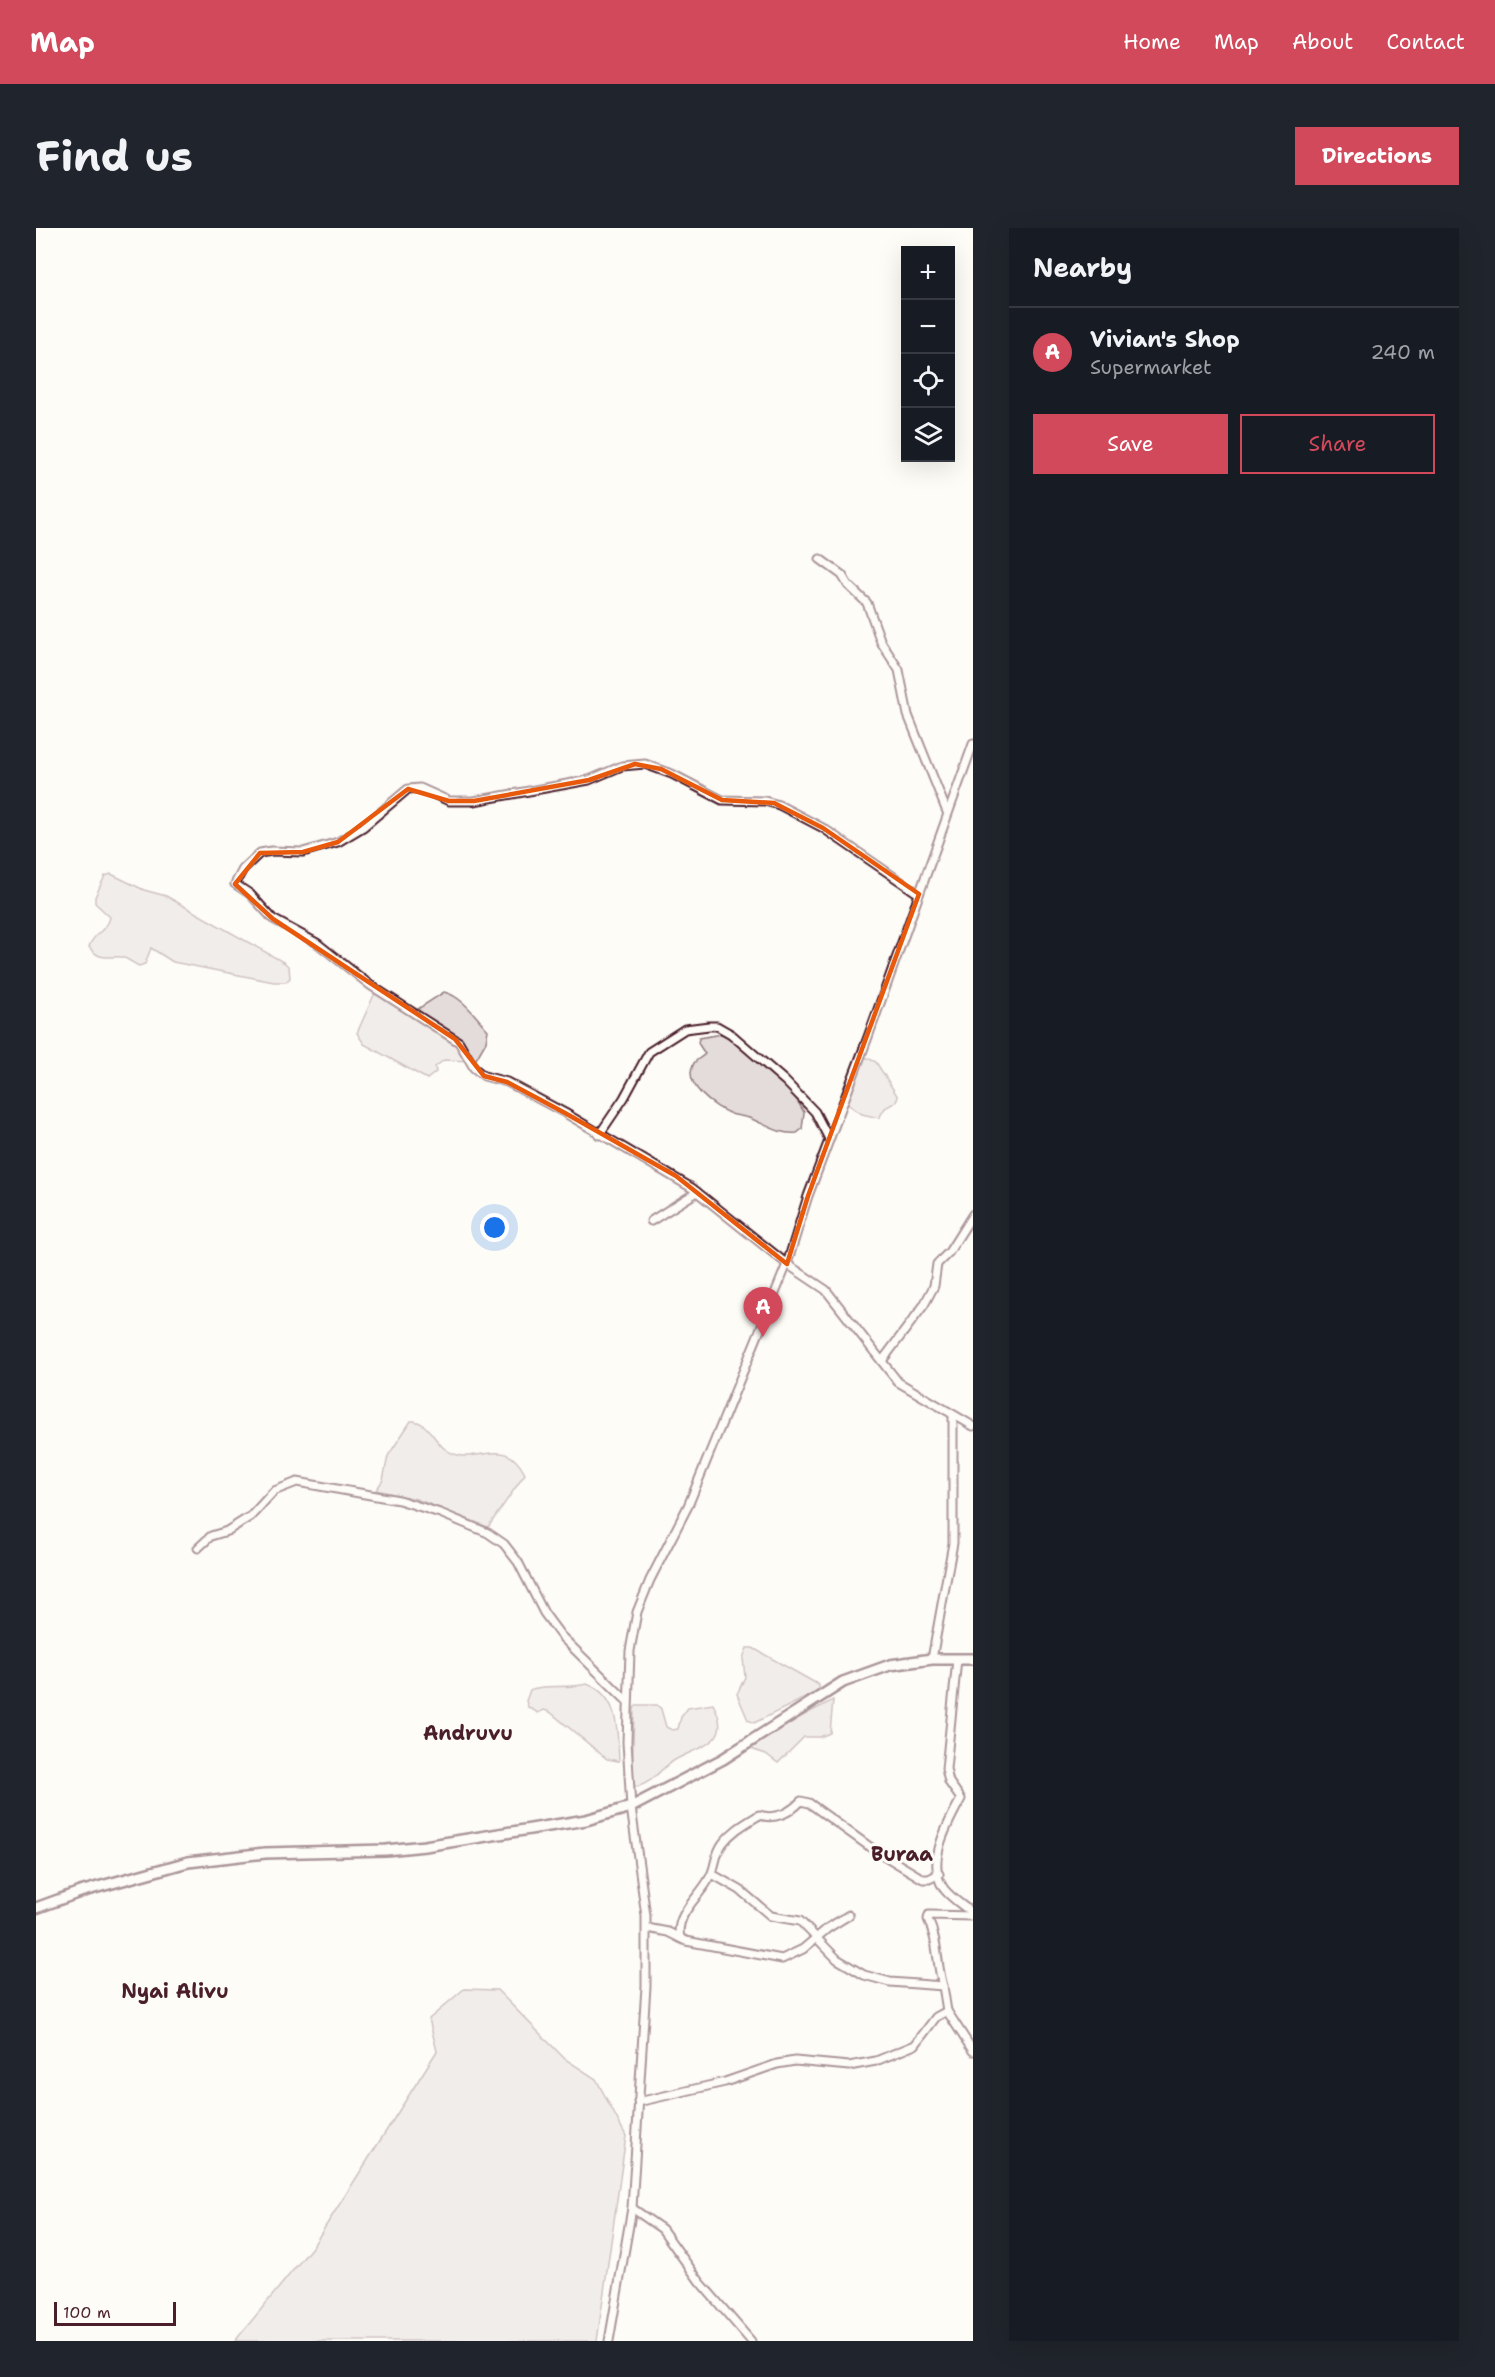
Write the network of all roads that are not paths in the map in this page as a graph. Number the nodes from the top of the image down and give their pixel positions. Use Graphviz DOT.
graph roads {
  1 [pos="820,559"];
  2 [pos="973,744"];
  3 [pos="947,812"];
  4 [pos="919,894"];
  5 [pos="599,1135"];
  6 [pos="829,1139"];
  7 [pos="697,1192"];
  8 [pos="973,1214"];
  9 [pos="651,1221"];
  10 [pos="787,1264"];
  11 [pos="882,1361"];
  12 [pos="953,1415"];
  13 [pos="973,1426"];
  14 [pos="198,1548"];
  15 [pos="932,1659"];
  16 [pos="957,1659"];
  17 [pos="973,1659"];
  18 [pos="627,1701"];
  19 [pos="631,1807"];
  20 [pos="712,1874"];
  21 [pos="939,1874"];
  22 [pos="36,1908"];
  23 [pos="849,1915"];
  24 [pos="973,1915"];
  25 [pos="647,1928"];
  26 [pos="680,1938"];
  27 [pos="815,1939"];
  28 [pos="943,1986"];
  29 [pos="947,2011"];
  30 [pos="973,2051"];
  31 [pos="638,2102"];
  32 [pos="632,2208"];
  33 [pos="609,2341"];
  34 [pos="751,2341"];
  1 -- 3 [label="street"];
  2 -- 3 [label="street"];
  3 -- 4 [label="street"];
  4 -- 5 [label="street"];
  4 -- 6 [label="street"];
  5 -- 6 [label="street"];
  5 -- 7 [label="street"];
  6 -- 10 [label="street"];
  7 -- 9 [label="street"];
  7 -- 10 [label="street"];
  8 -- 11 [label="street"];
  10 -- 11 [label="street"];
  10 -- 18 [label="street"];
  11 -- 12 [label="street"];
  12 -- 13 [label="street"];
  12 -- 15 [label="street"];
  14 -- 18 [label="street"];
  15 -- 16 [label="street"];
  15 -- 19 [label="street"];
  16 -- 17 [label="street"];
  16 -- 21 [label="street"];
  18 -- 19 [label="street"];
  19 -- 22 [label="street"];
  19 -- 25 [label="street"];
  20 -- 21 [label="street"];
  20 -- 26 [label="street"];
  20 -- 27 [label="street"];
  21 -- 24 [label="street"];
  23 -- 27 [label="street"];
  24 -- 28 [label="street"];
  25 -- 26 [label="street"];
  25 -- 31 [label="street"];
  26 -- 27 [label="street"];
  27 -- 28 [label="street"];
  28 -- 29 [label="street"];
  29 -- 30 [label="street"];
  29 -- 31 [label="street"];
  31 -- 32 [label="street"];
  32 -- 33 [label="street"];
  32 -- 34 [label="street"];
}
